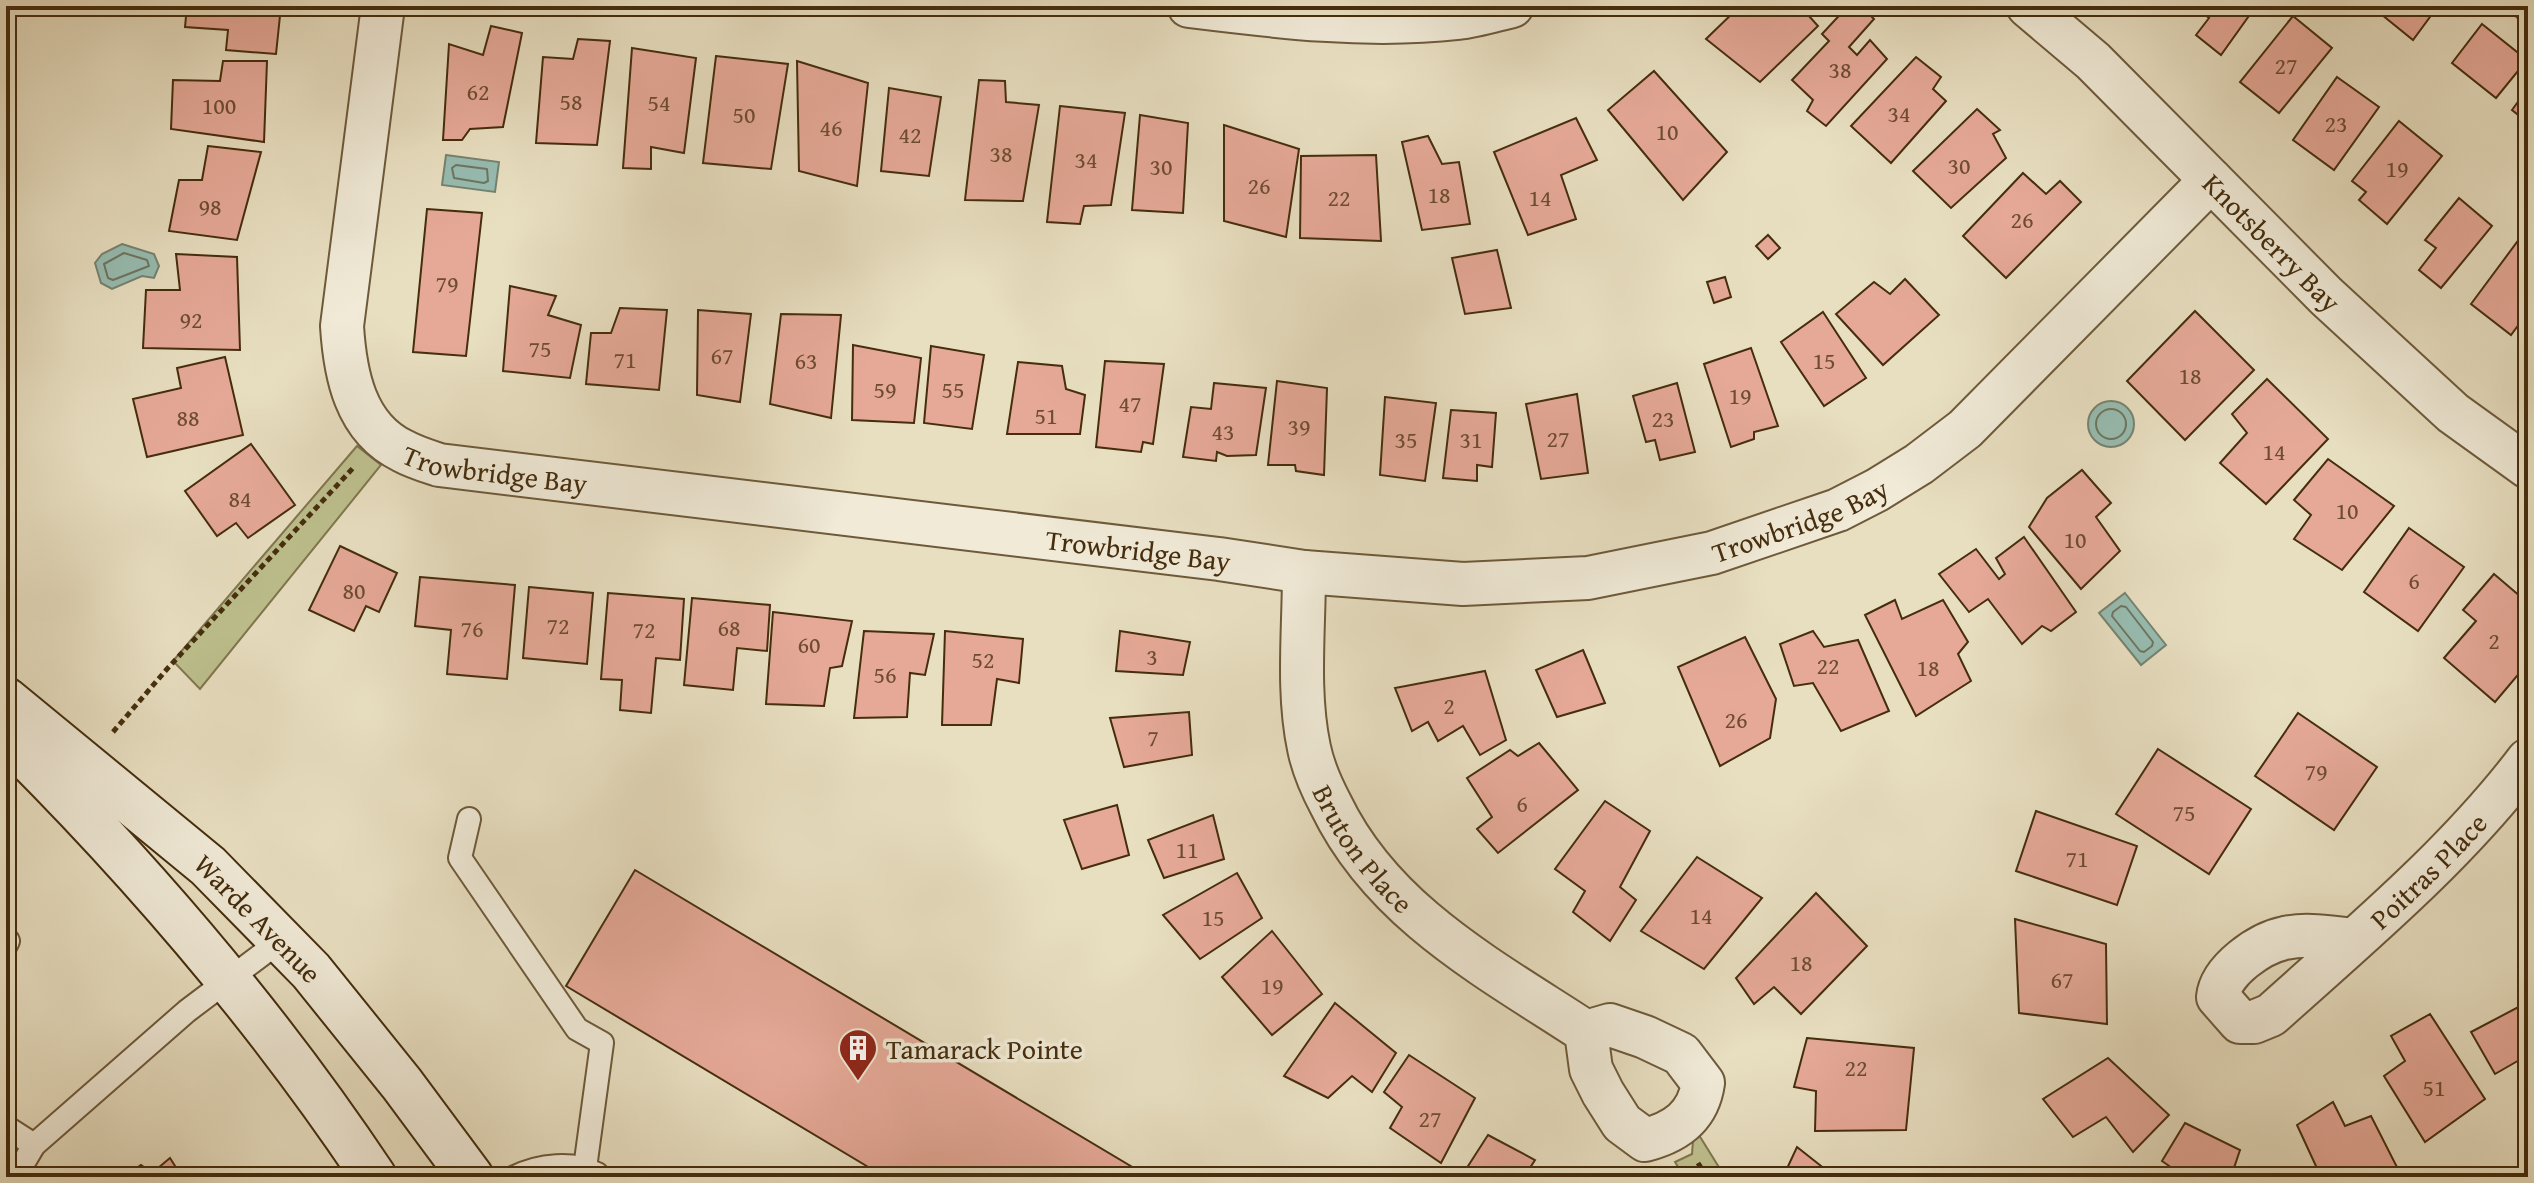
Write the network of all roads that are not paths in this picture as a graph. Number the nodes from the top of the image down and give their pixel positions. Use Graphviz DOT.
graph roads {
  1 [pos="383,6"];
  2 [pos="1189,6"];
  3 [pos="1512,6"];
  4 [pos="2028,6"];
  5 [pos="2522,6"];
  6 [pos="2528,11"];
  7 [pos="2211,180"];
  8 [pos="2528,467"];
  9 [pos="1304,572"];
  10 [pos="6,700"];
  11 [pos="6,736"];
  12 [pos="2528,760"];
  13 [pos="469,819"];
  14 [pos="2354,940"];
  15 [pos="280,941"];
  16 [pos="228,980"];
  17 [pos="1586,1032"];
  18 [pos="6,1127"];
  19 [pos="34,1145"];
  20 [pos="592,1174"];
  21 [pos="15,1177"];
  22 [pos="374,1177"];
  23 [pos="471,1177"];
  24 [pos="515,1177"];
  1 -- 9 [label="street, Trowbridge Bay"];
  2 -- 3 [label="street"];
  4 -- 7 [label="street, Knotsberry Bay"];
  5 -- 6 [label="lane"];
  7 -- 8 [label="street, Knotsberry Bay"];
  7 -- 9 [label="street, Trowbridge Bay"];
  9 -- 17 [label="street, Bruton Place"];
  10 -- 15 [label="main road, Warde Avenue"];
  11 -- 16 [label="main road, Warde Avenue"];
  12 -- 14 [label="street, Poitras Place"];
  13 -- 20 [label="lane"];
  15 -- 16 [label="lane"];
  15 -- 23 [label="main road, Warde Avenue"];
  16 -- 19 [label="lane"];
  16 -- 22 [label="main road, Warde Avenue"];
  18 -- 19 [label="lane"];
  19 -- 21 [label="lane"];
  20 -- 24 [label="lane"];
}
